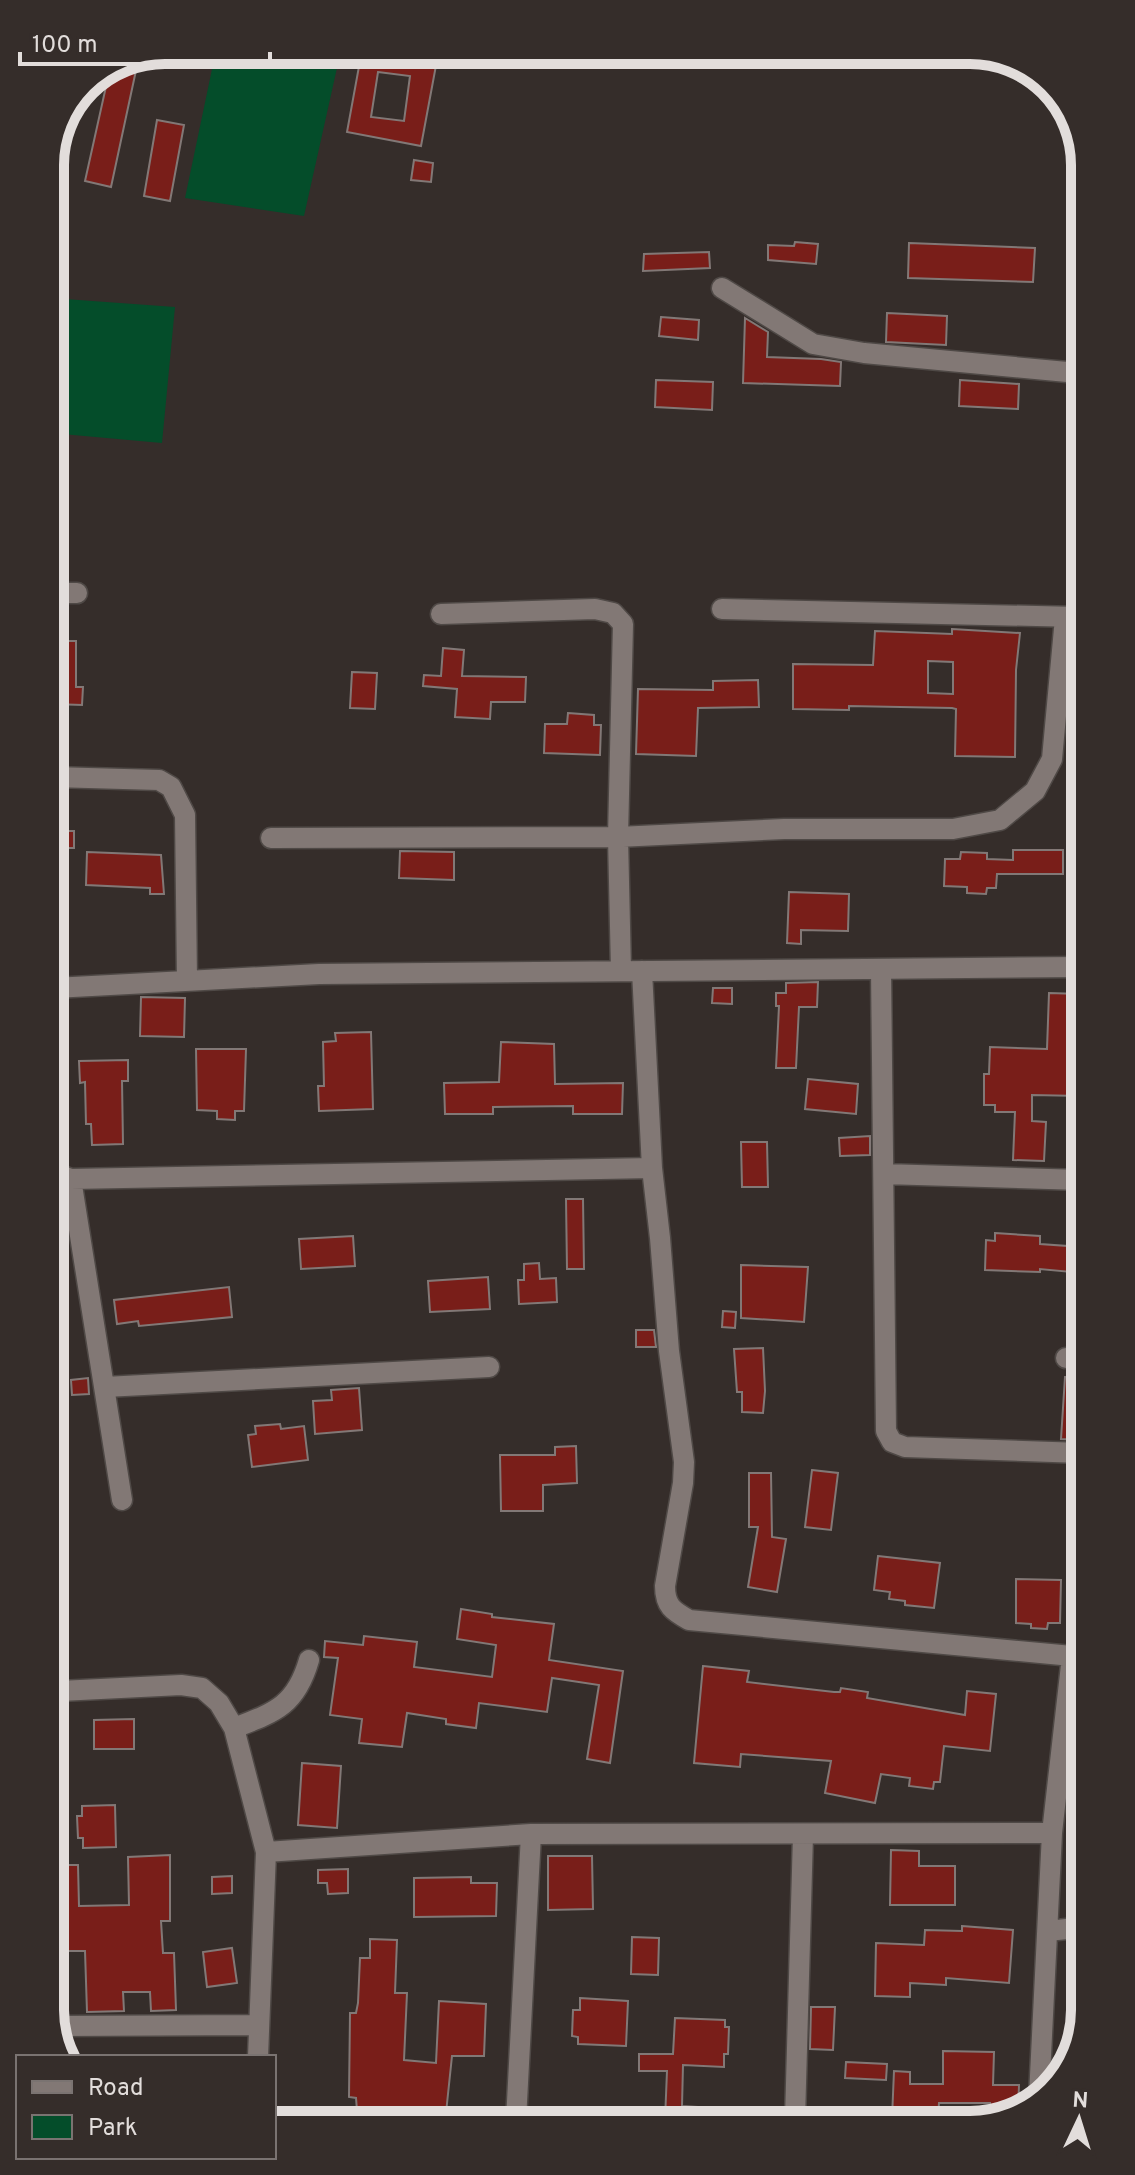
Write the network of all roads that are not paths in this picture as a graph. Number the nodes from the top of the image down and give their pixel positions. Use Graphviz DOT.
graph roads {
  1 [pos="722,288"];
  2 [pos="1071,372"];
  3 [pos="64,593"];
  4 [pos="77,593"];
  5 [pos="722,609"];
  6 [pos="441,614"];
  7 [pos="1071,618"];
  8 [pos="1071,625"];
  9 [pos="64,777"];
  10 [pos="618,837"];
  11 [pos="271,838"];
  12 [pos="1071,967"];
  13 [pos="881,969"];
  14 [pos="621,971"];
  15 [pos="642,971"];
  16 [pos="187,981"];
  17 [pos="64,987"];
  18 [pos="652,1168"];
  19 [pos="884,1174"];
  20 [pos="64,1176"];
  21 [pos="1071,1180"];
  22 [pos="64,1181"];
  23 [pos="489,1367"];
  24 [pos="105,1387"];
  25 [pos="1071,1453"];
  26 [pos="122,1500"];
  27 [pos="1071,1655"];
  28 [pos="309,1660"];
  29 [pos="64,1691"];
  30 [pos="1071,1704"];
  31 [pos="234,1728"];
  32 [pos="1052,1833"];
  33 [pos="531,1834"];
  34 [pos="803,1835"];
  35 [pos="266,1852"];
  36 [pos="1071,1929"];
  37 [pos="1048,1931"];
  38 [pos="258,2025"];
  39 [pos="66,2026"];
  40 [pos="258,2055"];
  41 [pos="1040,2079"];
  42 [pos="517,2111"];
  43 [pos="795,2111"];
  1 -- 2 [label="street"];
  3 -- 4 [label="street"];
  5 -- 7 [label="street"];
  6 -- 10 [label="street"];
  8 -- 10 [label="street"];
  9 -- 16 [label="street"];
  10 -- 11 [label="street"];
  10 -- 14 [label="street"];
  12 -- 13 [label="street"];
  13 -- 15 [label="street"];
  13 -- 19 [label="street"];
  14 -- 15 [label="street"];
  14 -- 16 [label="street"];
  15 -- 18 [label="street"];
  16 -- 17 [label="street"];
  18 -- 20 [label="street"];
  18 -- 27 [label="street"];
  19 -- 21 [label="street"];
  19 -- 25 [label="street"];
  22 -- 24 [label="street"];
  23 -- 24 [label="street"];
  24 -- 26 [label="street"];
  28 -- 31 [label="street"];
  29 -- 31 [label="street"];
  30 -- 32 [label="street"];
  31 -- 35 [label="street"];
  32 -- 34 [label="street"];
  32 -- 37 [label="street"];
  33 -- 34 [label="street"];
  33 -- 35 [label="street"];
  33 -- 42 [label="street"];
  34 -- 43 [label="street"];
  35 -- 38 [label="street"];
  36 -- 37 [label="street"];
  37 -- 41 [label="street"];
  38 -- 39 [label="street"];
  38 -- 40 [label="street"];
}
